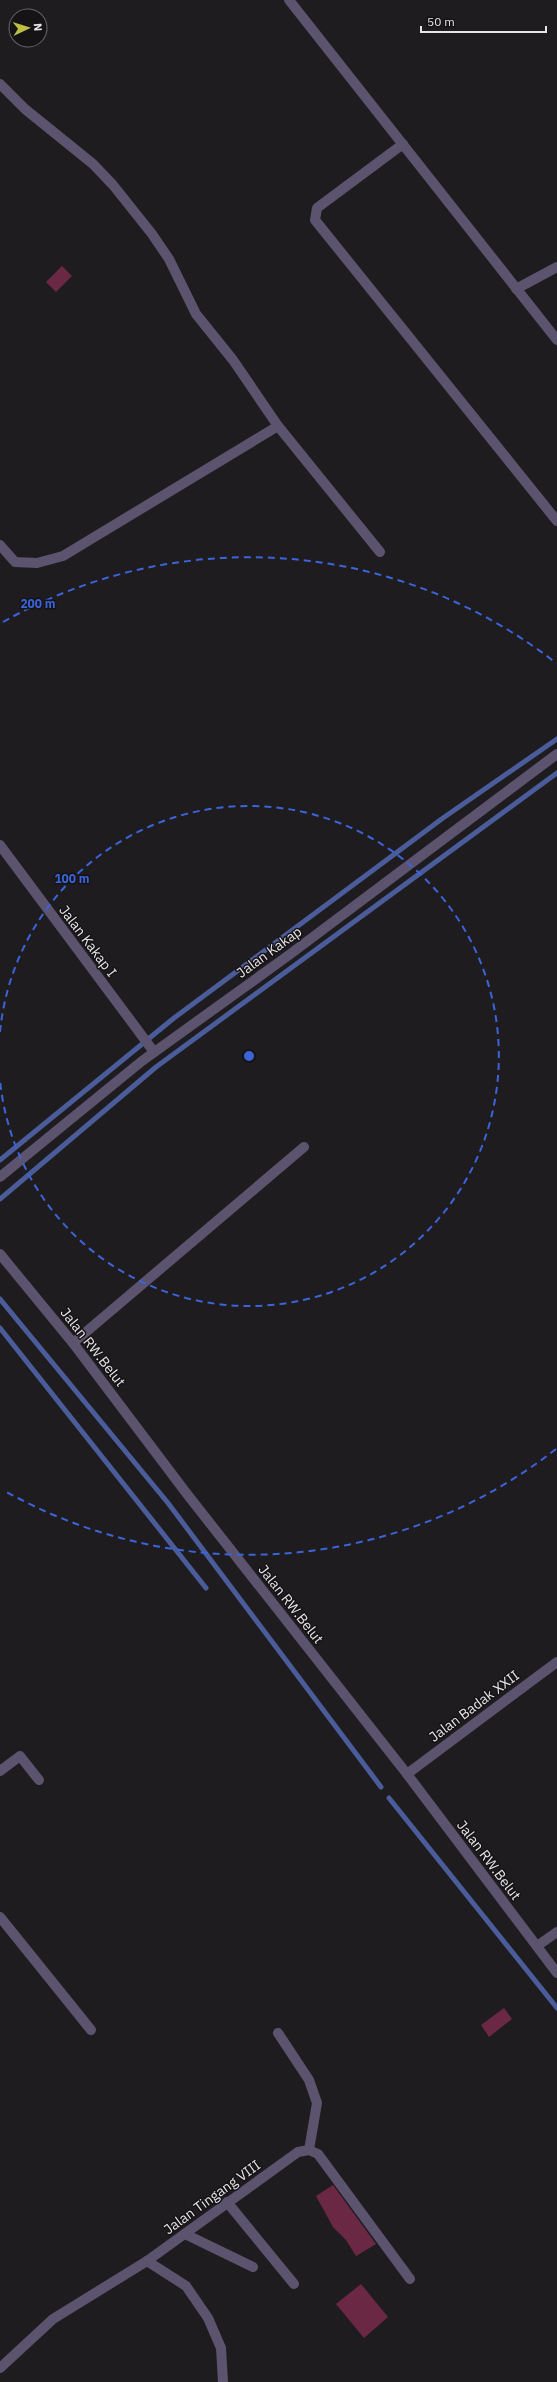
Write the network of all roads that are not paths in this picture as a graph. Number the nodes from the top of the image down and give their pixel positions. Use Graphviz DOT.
graph roads {
  1 [pos="289,0"];
  2 [pos="0,84"];
  3 [pos="403,144"];
  4 [pos="557,267"];
  5 [pos="516,289"];
  6 [pos="557,340"];
  7 [pos="278,426"];
  8 [pos="557,521"];
  9 [pos="0,545"];
  10 [pos="380,552"];
  11 [pos="557,754"];
  12 [pos="0,846"];
  13 [pos="154,1052"];
  14 [pos="304,1147"];
  15 [pos="0,1177"];
  16 [pos="0,1254"];
  17 [pos="73,1343"];
  18 [pos="557,1662"];
  19 [pos="0,1771"];
  20 [pos="407,1774"];
  21 [pos="39,1780"];
  22 [pos="0,1917"];
  23 [pos="557,1932"];
  24 [pos="537,1946"];
  25 [pos="557,1973"];
  26 [pos="91,2030"];
  27 [pos="278,2033"];
  28 [pos="309,2150"];
  29 [pos="227,2202"];
  30 [pos="185,2234"];
  31 [pos="147,2261"];
  32 [pos="253,2267"];
  33 [pos="410,2279"];
  34 [pos="294,2284"];
  35 [pos="0,2368"];
  36 [pos="223,2382"];
  1 -- 3 [label="street"];
  2 -- 7 [label="street"];
  3 -- 5 [label="street"];
  3 -- 8 [label="street"];
  4 -- 5 [label="street"];
  5 -- 6 [label="street"];
  7 -- 9 [label="street"];
  7 -- 10 [label="street"];
  11 -- 13 [label="street, Jalan Kakap"];
  12 -- 13 [label="street, Jalan Kakap I"];
  13 -- 15 [label="street, Jalan Kakap"];
  14 -- 17 [label="street"];
  16 -- 17 [label="street, Jalan RW.Belut"];
  17 -- 20 [label="street, Jalan RW.Belut"];
  18 -- 20 [label="street, Jalan Badak XXII"];
  19 -- 21 [label="street"];
  20 -- 24 [label="street, Jalan RW.Belut"];
  22 -- 26 [label="street"];
  23 -- 24 [label="street"];
  24 -- 25 [label="street, Jalan RW.Belut"];
  27 -- 28 [label="street"];
  28 -- 29 [label="street, Jalan Tingang VIII"];
  28 -- 33 [label="street"];
  29 -- 30 [label="street, Jalan Tingang VIII"];
  29 -- 34 [label="street"];
  30 -- 31 [label="street, Jalan Tingang VIII"];
  30 -- 32 [label="street"];
  31 -- 35 [label="street, Jalan Tingang VIII"];
  31 -- 36 [label="street"];
}
